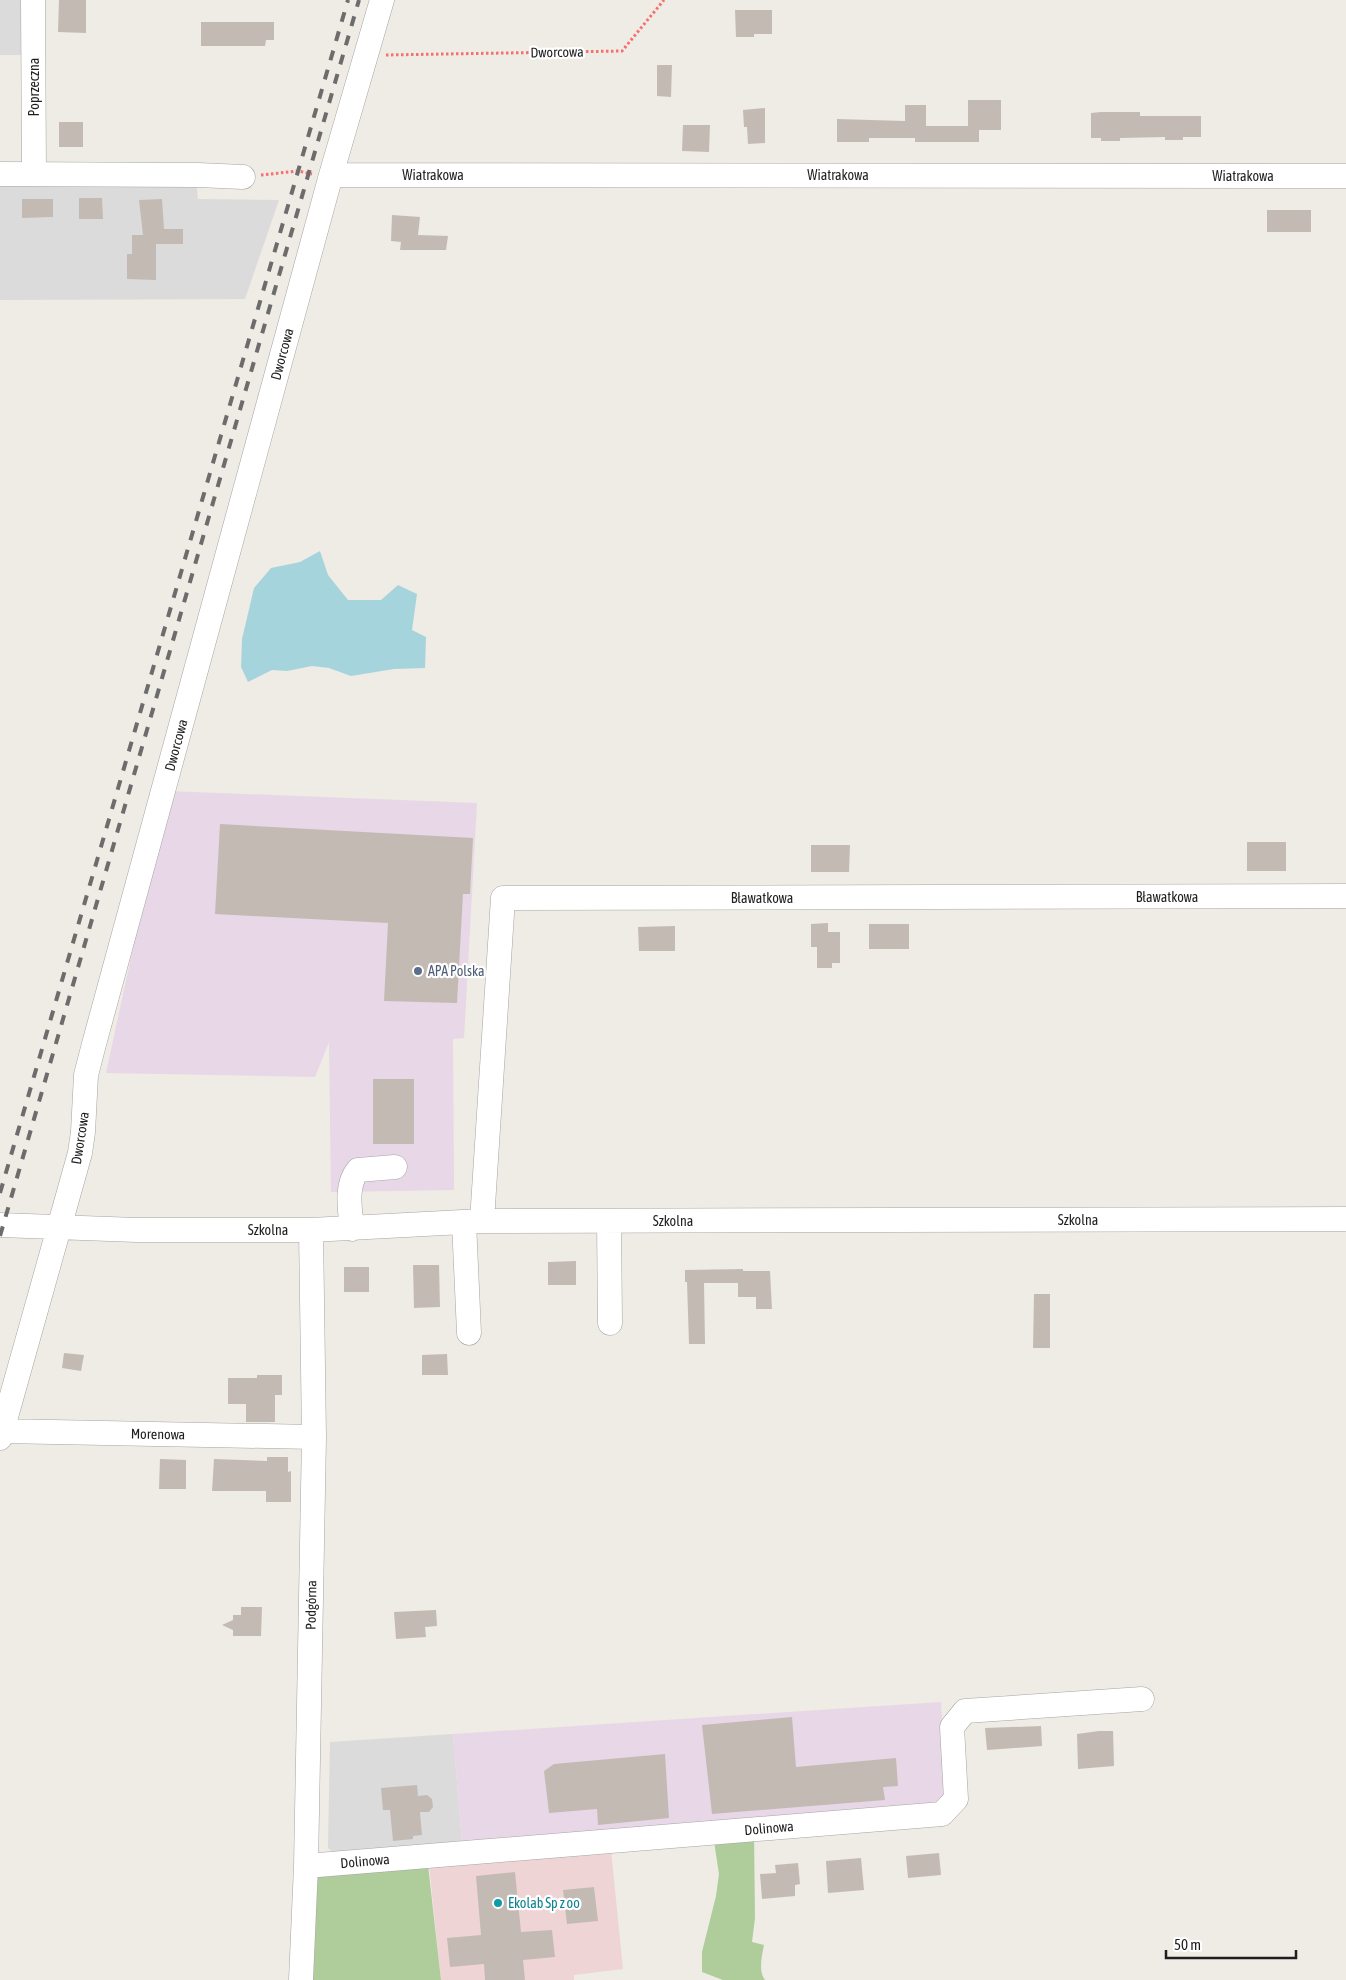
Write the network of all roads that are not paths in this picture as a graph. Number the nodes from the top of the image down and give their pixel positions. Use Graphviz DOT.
graph roads {
  1 [pos="33,0"];
  2 [pos="382,0"];
  3 [pos="0,174"];
  4 [pos="34,174"];
  5 [pos="331,175"];
  6 [pos="1346,176"];
  7 [pos="243,177"];
  8 [pos="1346,896"];
  9 [pos="395,1167"];
  10 [pos="1346,1219"];
  11 [pos="609,1221"];
  12 [pos="473,1222"];
  13 [pos="0,1225"];
  14 [pos="58,1227"];
  15 [pos="352,1229"];
  16 [pos="311,1230"];
  17 [pos="610,1323"];
  18 [pos="469,1333"];
  19 [pos="1,1434"];
  20 [pos="314,1437"];
  21 [pos="1142,1699"];
  22 [pos="306,1866"];
  23 [pos="301,1980"];
  1 -- 4 [label="street, Poprzeczna"];
  2 -- 5 [label="street, Dworcowa"];
  3 -- 4 [label="street"];
  4 -- 7 [label="street"];
  5 -- 6 [label="street, Wiatrakowa"];
  5 -- 14 [label="street, Dworcowa"];
  8 -- 12 [label="street, Bławatkowa"];
  9 -- 15 [label="street"];
  10 -- 11 [label="street, Szkolna"];
  11 -- 12 [label="street, Szkolna"];
  11 -- 17 [label="street"];
  12 -- 15 [label="street, Szkolna"];
  12 -- 18 [label="street"];
  13 -- 14 [label="street, Szkolna"];
  14 -- 16 [label="street, Szkolna"];
  14 -- 19 [label="street, Dworcowa"];
  15 -- 16 [label="street, Szkolna"];
  16 -- 20 [label="street, Podgórna"];
  19 -- 20 [label="street, Morenowa"];
  20 -- 22 [label="street, Podgórna"];
  21 -- 22 [label="street, Dolinowa"];
  22 -- 23 [label="street, Podgórna"];
}
